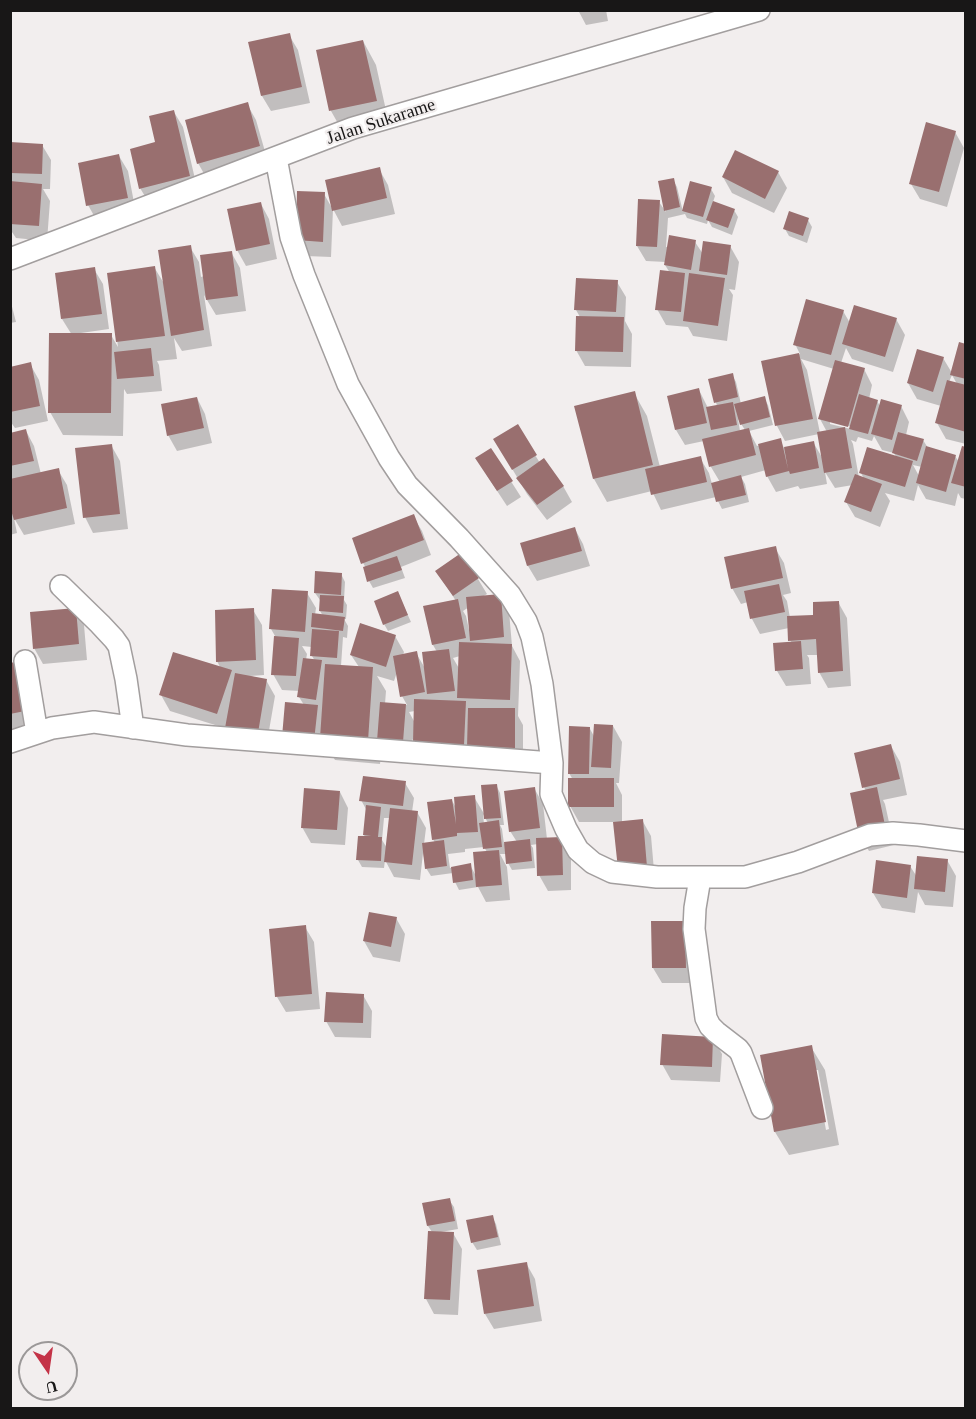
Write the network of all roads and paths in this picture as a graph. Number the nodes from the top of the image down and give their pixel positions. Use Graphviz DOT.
graph roads {
  1 [pos="759,10"];
  2 [pos="276,158"];
  3 [pos="10,259"];
  4 [pos="61,586"];
  5 [pos="25,661"];
  6 [pos="133,728"];
  7 [pos="37,733"];
  8 [pos="10,742"];
  9 [pos="552,763"];
  10 [pos="966,841"];
  11 [pos="700,878"];
  12 [pos="762,1108"];
  1 -- 2 [label="street, Jalan Sukarame"];
  2 -- 3 [label="street, Jalan Sukarame"];
  2 -- 9 [label="street"];
  4 -- 6 [label="street"];
  5 -- 7 [label="street"];
  6 -- 7 [label="street"];
  6 -- 9 [label="street"];
  7 -- 8 [label="street"];
  9 -- 11 [label="street"];
  10 -- 11 [label="street"];
  11 -- 12 [label="street"];
}
